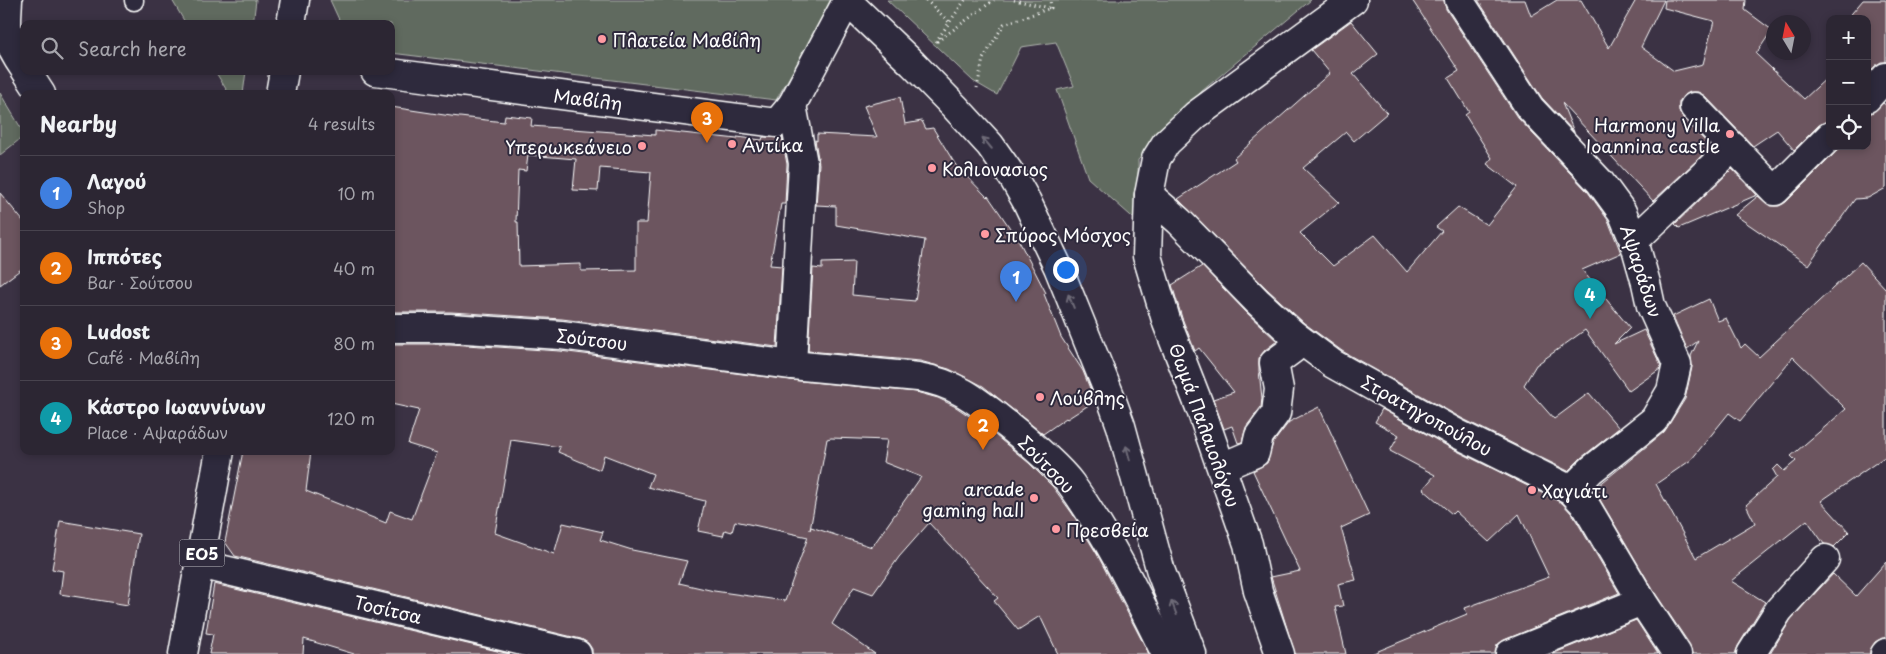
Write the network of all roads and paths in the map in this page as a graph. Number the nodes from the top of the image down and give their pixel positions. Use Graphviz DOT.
graph roads {
  1 [pos="8,0"];
  2 [pos="295,0"];
  3 [pos="846,0"];
  4 [pos="926,0"];
  5 [pos="965,0"];
  6 [pos="994,0"];
  7 [pos="1014,0"];
  8 [pos="1050,0"];
  9 [pos="1353,0"];
  10 [pos="1459,0"];
  11 [pos="1050,8"];
  12 [pos="292,20"];
  13 [pos="949,22"];
  14 [pos="20,62"];
  15 [pos="395,74"];
  16 [pos="29,75"];
  17 [pos="283,75"];
  18 [pos="1886,77"];
  19 [pos="38,90"];
  20 [pos="281,90"];
  21 [pos="1871,94"];
  22 [pos="792,105"];
  23 [pos="1694,107"];
  24 [pos="969,122"];
  25 [pos="1826,140"];
  26 [pos="1733,147"];
  27 [pos="1149,195"];
  28 [pos="1634,241"];
  29 [pos="395,328"];
  30 [pos="1294,335"];
  31 [pos="792,365"];
  32 [pos="219,455"];
  33 [pos="1222,467"];
  34 [pos="1570,490"];
  35 [pos="1825,559"];
  36 [pos="200,564"];
  37 [pos="1642,600"];
  38 [pos="183,654"];
  39 [pos="577,654"];
  40 [pos="1166,654"];
  41 [pos="1192,654"];
  42 [pos="1280,654"];
  43 [pos="1510,654"];
  44 [pos="1677,654"];
  45 [pos="1751,654"];
  1 -- 14 [label="street"];
  2 -- 12 [label="street"];
  3 -- 22 [label="street"];
  3 -- 24 [label="street"];
  4 -- 13 [label="path"];
  5 -- 13 [label="path"];
  6 -- 13 [label="path"];
  7 -- 11 [label="path"];
  8 -- 11 [label="path"];
  9 -- 27 [label="street, Θωμά Παλαιολόγου"];
  10 -- 28 [label="street, Αψαράδων"];
  11 -- 24 [label="path"];
  15 -- 22 [label="street, Μαβίλη"];
  16 -- 19 [label="street"];
  17 -- 20 [label="street"];
  18 -- 21 [label="street"];
  22 -- 31 [label="street"];
  23 -- 26 [label="street"];
  41 -- 24 [label="street, one-way"];
  25 -- 26 [label="street"];
  26 -- 28 [label="street"];
  27 -- 30 [label="street, Στρατηγοπούλου"];
  27 -- 33 [label="street, Θωμά Παλαιολόγου"];
  28 -- 34 [label="street, Αψαράδων"];
  29 -- 31 [label="street, Σούτσου"];
  30 -- 33 [label="street"];
  30 -- 34 [label="street, Στρατηγοπούλου"];
  31 -- 40 [label="street, Σούτσου"];
  32 -- 36 [label="street, ΕΟ5"];
  33 -- 42 [label="street, Θωμά Παλαιολόγου"];
  34 -- 37 [label="street, Στρατηγοπούλου"];
  35 -- 45 [label="street"];
  36 -- 38 [label="street, ΕΟ5"];
  36 -- 39 [label="street, Τοσίτσα"];
  37 -- 43 [label="street"];
  37 -- 44 [label="street, Στρατηγοπούλου"];
}
